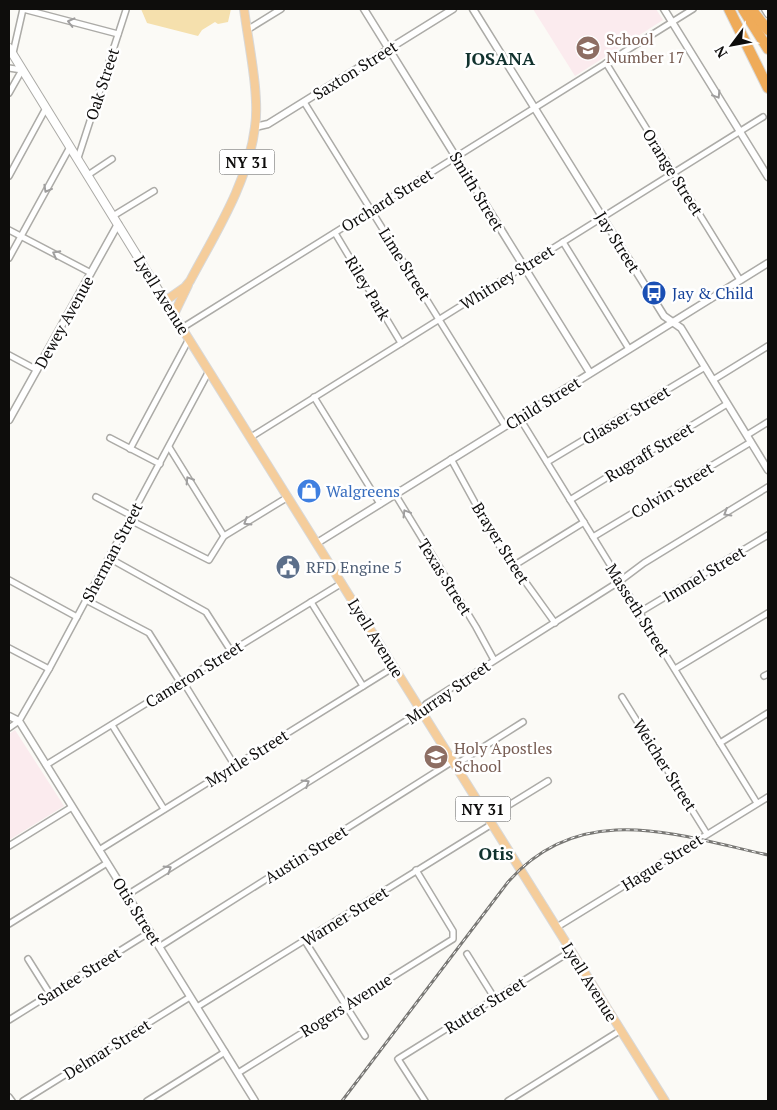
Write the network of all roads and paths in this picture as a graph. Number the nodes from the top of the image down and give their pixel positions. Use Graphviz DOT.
graph roads {
  1 [pos="23,9"];
  2 [pos="244,9"];
  3 [pos="281,9"];
  4 [pos="364,9"];
  5 [pos="454,9"];
  6 [pos="474,9"];
  7 [pos="664,9"];
  8 [pos="693,9"];
  9 [pos="729,9"];
  10 [pos="744,9"];
  11 [pos="751,9"];
  12 [pos="765,9"];
  13 [pos="126,10"];
  14 [pos="768,14"];
  15 [pos="672,22"];
  16 [pos="247,30"];
  17 [pos="768,30"];
  18 [pos="118,34"];
  19 [pos="389,49"];
  20 [pos="768,49"];
  21 [pos="11,51"];
  22 [pos="606,63"];
  23 [pos="9,68"];
  24 [pos="22,70"];
  25 [pos="768,72"];
  26 [pos="768,88"];
  27 [pos="9,94"];
  28 [pos="304,102"];
  29 [pos="46,108"];
  30 [pos="535,108"];
  31 [pos="763,117"];
  32 [pos="255,127"];
  33 [pos="740,132"];
  34 [pos="70,147"];
  35 [pos="456,157"];
  36 [pos="78,158"];
  37 [pos="112,159"];
  38 [pos="674,173"];
  39 [pos="88,175"];
  40 [pos="9,176"];
  41 [pos="768,178"];
  42 [pos="154,191"];
  43 [pos="372,210"];
  44 [pos="113,216"];
  45 [pos="602,217"];
  46 [pos="118,224"];
  47 [pos="9,230"];
  48 [pos="335,233"];
  49 [pos="21,236"];
  50 [pos="563,242"];
  51 [pos="9,258"];
  52 [pos="768,263"];
  53 [pos="523,267"];
  54 [pos="91,273"];
  55 [pos="740,280"];
  56 [pos="190,281"];
  57 [pos="165,301"];
  58 [pos="174,314"];
  59 [pos="439,319"];
  60 [pos="672,322"];
  61 [pos="182,328"];
  62 [pos="189,339"];
  63 [pos="401,343"];
  64 [pos="768,346"];
  65 [pos="629,349"];
  66 [pos="9,355"];
  67 [pos="704,367"];
  68 [pos="37,370"];
  69 [pos="210,371"];
  70 [pos="590,373"];
  71 [pos="713,380"];
  72 [pos="314,397"];
  73 [pos="728,404"];
  74 [pos="520,417"];
  75 [pos="9,420"];
  76 [pos="768,422"];
  77 [pos="505,426"];
  78 [pos="747,435"];
  79 [pos="250,437"];
  80 [pos="110,438"];
  81 [pos="751,442"];
  82 [pos="169,447"];
  83 [pos="130,448"];
  84 [pos="451,459"];
  85 [pos="547,462"];
  86 [pos="160,464"];
  87 [pos="768,470"];
  88 [pos="768,487"];
  89 [pos="395,494"];
  90 [pos="96,496"];
  91 [pos="288,496"];
  92 [pos="570,500"];
  93 [pos="380,504"];
  94 [pos="131,518"];
  95 [pos="584,522"];
  96 [pos="768,535"];
  97 [pos="224,536"];
  98 [pos="593,537"];
  99 [pos="317,543"];
  100 [pos="109,558"];
  101 [pos="513,566"];
  102 [pos="9,580"];
  103 [pos="620,581"];
  104 [pos="342,582"];
  105 [pos="86,600"];
  106 [pos="311,602"];
  107 [pos="640,612"];
  108 [pos="768,612"];
  109 [pos="77,617"];
  110 [pos="555,623"];
  111 [pos="9,648"];
  112 [pos="231,651"];
  113 [pos="494,660"];
  114 [pos="394,667"];
  115 [pos="49,670"];
  116 [pos="675,670"];
  117 [pos="181,681"];
  118 [pos="363,686"];
  119 [pos="622,696"];
  120 [pos="422,711"];
  121 [pos="768,713"];
  122 [pos="9,716"];
  123 [pos="19,721"];
  124 [pos="523,722"];
  125 [pos="112,725"];
  126 [pos="9,728"];
  127 [pos="720,742"];
  128 [pos="454,763"];
  129 [pos="46,765"];
  130 [pos="235,766"];
  131 [pos="548,781"];
  132 [pos="768,797"];
  133 [pos="757,804"];
  134 [pos="72,807"];
  135 [pos="164,809"];
  136 [pos="490,821"];
  137 [pos="707,834"];
  138 [pos="9,837"];
  139 [pos="11,845"];
  140 [pos="99,850"];
  141 [pos="107,863"];
  142 [pos="416,870"];
  143 [pos="127,895"];
  144 [pos="9,924"];
  145 [pos="556,927"];
  146 [pos="150,932"];
  147 [pos="305,941"];
  148 [pos="159,947"];
  149 [pos="571,951"];
  150 [pos="467,954"];
  151 [pos="28,959"];
  152 [pos="50,994"];
  153 [pos="190,997"];
  154 [pos="495,999"];
  155 [pos="346,1005"];
  156 [pos="197,1007"];
  157 [pos="9,1020"];
  158 [pos="621,1030"];
  159 [pos="365,1036"];
  160 [pos="225,1052"];
  161 [pos="238,1073"];
  162 [pos="9,1096"];
  163 [pos="663,1100"];
  164 [pos="12,1101"];
  165 [pos="23,1101"];
  166 [pos="147,1101"];
  167 [pos="255,1101"];
  168 [pos="425,1101"];
  169 [pos="508,1101"];
  18 -- 1 [label="street, one-way"];
  1 -- 21 [label="street"];
  2 -- 16 [label="main road, NY 31"];
  3 -- 16 [label="street"];
  4 -- 19 [label="street, Smith Street"];
  5 -- 19 [label="street, Saxton Street"];
  6 -- 30 [label="street, Jay Street"];
  7 -- 15 [label="street"];
  8 -- 15 [label="street, Orchard Street"];
  9 -- 25 [label="highway"];
  9 -- 26 [label="highway"];
  10 -- 20 [label="highway"];
  11 -- 17 [label="highway"];
  12 -- 14 [label="street"];
  13 -- 18 [label="street, Oak Street"];
  15 -- 22 [label="street, Orchard Street"];
  15 -- 33 [label="street, one-way"];
  16 -- 32 [label="main road, NY 31"];
  18 -- 36 [label="street, Oak Street"];
  19 -- 28 [label="street, Saxton Street"];
  19 -- 35 [label="street, Smith Street"];
  21 -- 24 [label="main road, Lyell Avenue"];
  22 -- 30 [label="street, Orchard Street"];
  22 -- 38 [label="street, Orange Street"];
  23 -- 24 [label="street"];
  24 -- 27 [label="street"];
  24 -- 29 [label="main road, Lyell Avenue"];
  28 -- 32 [label="street, Saxton Street"];
  28 -- 43 [label="street, Lime Street"];
  29 -- 34 [label="main road, Lyell Avenue"];
  29 -- 40 [label="street"];
  30 -- 35 [label="street, Orchard Street"];
  30 -- 45 [label="street, Jay Street"];
  31 -- 33 [label="street, Whitney Street"];
  32 -- 56 [label="main road, NY 31"];
  33 -- 38 [label="street, Whitney Street"];
  33 -- 41 [label="street"];
  34 -- 36 [label="main road, Lyell Avenue"];
  34 -- 49 [label="street, one-way"];
  35 -- 43 [label="street, Orchard Street"];
  35 -- 53 [label="street, Smith Street"];
  36 -- 39 [label="main road, Lyell Avenue"];
  37 -- 39 [label="street"];
  38 -- 45 [label="street, Whitney Street"];
  38 -- 55 [label="street, Orange Street"];
  39 -- 44 [label="main road, Lyell Avenue"];
  42 -- 44 [label="street"];
  43 -- 48 [label="street, Orchard Street"];
  43 -- 59 [label="street, Lime Street"];
  44 -- 46 [label="main road, Lyell Avenue"];
  45 -- 50 [label="street, Whitney Street"];
  45 -- 60 [label="street, Jay Street"];
  46 -- 54 [label="street, Dewey Avenue"];
  46 -- 57 [label="main road, Lyell Avenue"];
  47 -- 49 [label="street"];
  48 -- 61 [label="street, Orchard Street"];
  48 -- 63 [label="street, Riley Park"];
  49 -- 51 [label="street"];
  54 -- 49 [label="street, one-way"];
  50 -- 53 [label="street, Whitney Street"];
  50 -- 65 [label="street"];
  52 -- 55 [label="street, Child Street"];
  53 -- 59 [label="street, Whitney Street"];
  53 -- 70 [label="street, Smith Street"];
  54 -- 68 [label="street, Dewey Avenue"];
  55 -- 60 [label="street, Child Street"];
  56 -- 57 [label="main road, NY 31"];
  56 -- 58 [label="main road, NY 31"];
  57 -- 58 [label="main road, Lyell Avenue / NY 31"];
  58 -- 61 [label="main road, Lyell Avenue / NY 31"];
  59 -- 63 [label="street, Whitney Street"];
  59 -- 77 [label="street, Lime Street"];
  60 -- 65 [label="street, Child Street"];
  60 -- 67 [label="street, Jay Street"];
  61 -- 62 [label="main road, Lyell Avenue / NY 31"];
  62 -- 69 [label="main road, Lyell Avenue / NY 31"];
  62 -- 83 [label="street"];
  63 -- 72 [label="street, Whitney Street"];
  64 -- 71 [label="street"];
  65 -- 70 [label="street, Child Street"];
  66 -- 68 [label="street"];
  67 -- 71 [label="street, Jay Street"];
  67 -- 85 [label="street, Glasser Street"];
  68 -- 75 [label="street, Dewey Avenue"];
  69 -- 79 [label="main road, Lyell Avenue / NY 31"];
  69 -- 82 [label="street, Sherman Street"];
  70 -- 74 [label="street, Child Street"];
  71 -- 73 [label="street, Jay Street"];
  72 -- 79 [label="street, Whitney Street"];
  72 -- 93 [label="street"];
  73 -- 78 [label="street, Jay Street"];
  73 -- 92 [label="street, Rugraff Street"];
  74 -- 77 [label="street, Child Street"];
  74 -- 85 [label="street, Masseth Street"];
  76 -- 78 [label="street"];
  77 -- 84 [label="street, Child Street"];
  78 -- 81 [label="street, Jay Street"];
  79 -- 91 [label="main road, Lyell Avenue / NY 31"];
  80 -- 83 [label="street"];
  81 -- 87 [label="street, Jay Street"];
  81 -- 98 [label="street, Colvin Street"];
  82 -- 86 [label="street, Sherman Street"];
  97 -- 82 [label="street, one-way"];
  83 -- 86 [label="street"];
  84 -- 89 [label="street, Child Street"];
  84 -- 101 [label="street, Brayer Street"];
  85 -- 92 [label="street, Masseth Street"];
  86 -- 94 [label="street, Sherman Street"];
  88 -- 103 [label="street, Murray Street, one-way"];
  89 -- 93 [label="street, Child Street"];
  113 -- 89 [label="street, Texas Street, one-way"];
  90 -- 94 [label="street"];
  91 -- 97 [label="street, one-way"];
  91 -- 99 [label="main road, Lyell Avenue / NY 31"];
  92 -- 95 [label="street, Masseth Street"];
  93 -- 99 [label="street, Child Street"];
  94 -- 97 [label="street"];
  94 -- 100 [label="street, Sherman Street"];
  95 -- 98 [label="street, Masseth Street"];
  95 -- 101 [label="street"];
  96 -- 107 [label="street, Immel Street"];
  98 -- 103 [label="street, Masseth Street"];
  99 -- 104 [label="main road, Lyell Avenue / NY 31"];
  100 -- 105 [label="street, Sherman Street"];
  100 -- 112 [label="street"];
  101 -- 110 [label="street, Brayer Street"];
  102 -- 109 [label="street"];
  103 -- 107 [label="street, Masseth Street"];
  103 -- 110 [label="street, Murray Street"];
  104 -- 106 [label="street, Cameron Street"];
  104 -- 114 [label="main road, Lyell Avenue / NY 31"];
  105 -- 109 [label="street, Sherman Street"];
  105 -- 117 [label="street"];
  106 -- 112 [label="street, Cameron Street"];
  106 -- 118 [label="street"];
  107 -- 116 [label="street, Masseth Street"];
  108 -- 116 [label="street"];
  109 -- 115 [label="street, Sherman Street"];
  110 -- 113 [label="street, Murray Street"];
  111 -- 115 [label="street"];
  112 -- 117 [label="street, Cameron Street"];
  113 -- 120 [label="street, Murray Street"];
  114 -- 118 [label="street, Myrtle Street"];
  114 -- 120 [label="main road, Lyell Avenue / NY 31"];
  115 -- 123 [label="street, Sherman Street"];
  116 -- 127 [label="street, Masseth Street"];
  117 -- 125 [label="street, Cameron Street"];
  117 -- 130 [label="street"];
  118 -- 130 [label="street, Myrtle Street"];
  119 -- 137 [label="street, Weicher Street"];
  120 -- 128 [label="main road, Lyell Avenue / NY 31"];
  143 -- 120 [label="street, Murray Street, one-way"];
  121 -- 127 [label="street"];
  122 -- 123 [label="street"];
  123 -- 126 [label="street, Sherman Street"];
  123 -- 129 [label="street, Otis Street"];
  124 -- 128 [label="street, Austin Street"];
  125 -- 129 [label="street, Cameron Street"];
  125 -- 135 [label="street"];
  127 -- 133 [label="street, Masseth Street"];
  128 -- 136 [label="main road, Lyell Avenue / NY 31"];
  128 -- 148 [label="street, Austin Street"];
  129 -- 134 [label="street, Otis Street"];
  130 -- 135 [label="street, Myrtle Street"];
  131 -- 136 [label="street, Warner Street"];
  132 -- 133 [label="street, Hague Street"];
  133 -- 137 [label="street, Hague Street"];
  134 -- 139 [label="street"];
  134 -- 140 [label="street, Otis Street"];
  135 -- 140 [label="street, Myrtle Street"];
  136 -- 142 [label="street, Warner Street"];
  136 -- 145 [label="main road, Lyell Avenue / NY 31"];
  137 -- 145 [label="street, Hague Street"];
  138 -- 139 [label="street"];
  140 -- 141 [label="street, Otis Street"];
  141 -- 143 [label="street, Otis Street"];
  141 -- 144 [label="street"];
  142 -- 147 [label="street, Warner Street"];
  142 -- 155 [label="street, Rogers Avenue"];
  143 -- 146 [label="street, Otis Street"];
  145 -- 149 [label="main road, Lyell Avenue / NY 31"];
  146 -- 148 [label="street, Otis Street"];
  146 -- 152 [label="street, Santee Street"];
  147 -- 155 [label="street"];
  147 -- 156 [label="street, Warner Street"];
  148 -- 153 [label="street, Otis Street"];
  149 -- 154 [label="street, Rutter Street"];
  149 -- 158 [label="main road, Lyell Avenue / NY 31"];
  150 -- 154 [label="street"];
  151 -- 152 [label="street"];
  152 -- 157 [label="street, Santee Street"];
  153 -- 156 [label="street, Otis Street"];
  153 -- 165 [label="street, Delmar Street"];
  154 -- 168 [label="street, Rutter Street"];
  155 -- 159 [label="street"];
  155 -- 161 [label="street, Rogers Avenue"];
  156 -- 160 [label="street, Otis Street"];
  158 -- 163 [label="main road, Lyell Avenue / NY 31"];
  158 -- 169 [label="street"];
  160 -- 161 [label="street, Otis Street"];
  160 -- 166 [label="street"];
  161 -- 167 [label="street, Otis Street"];
  162 -- 164 [label="street"];
}
